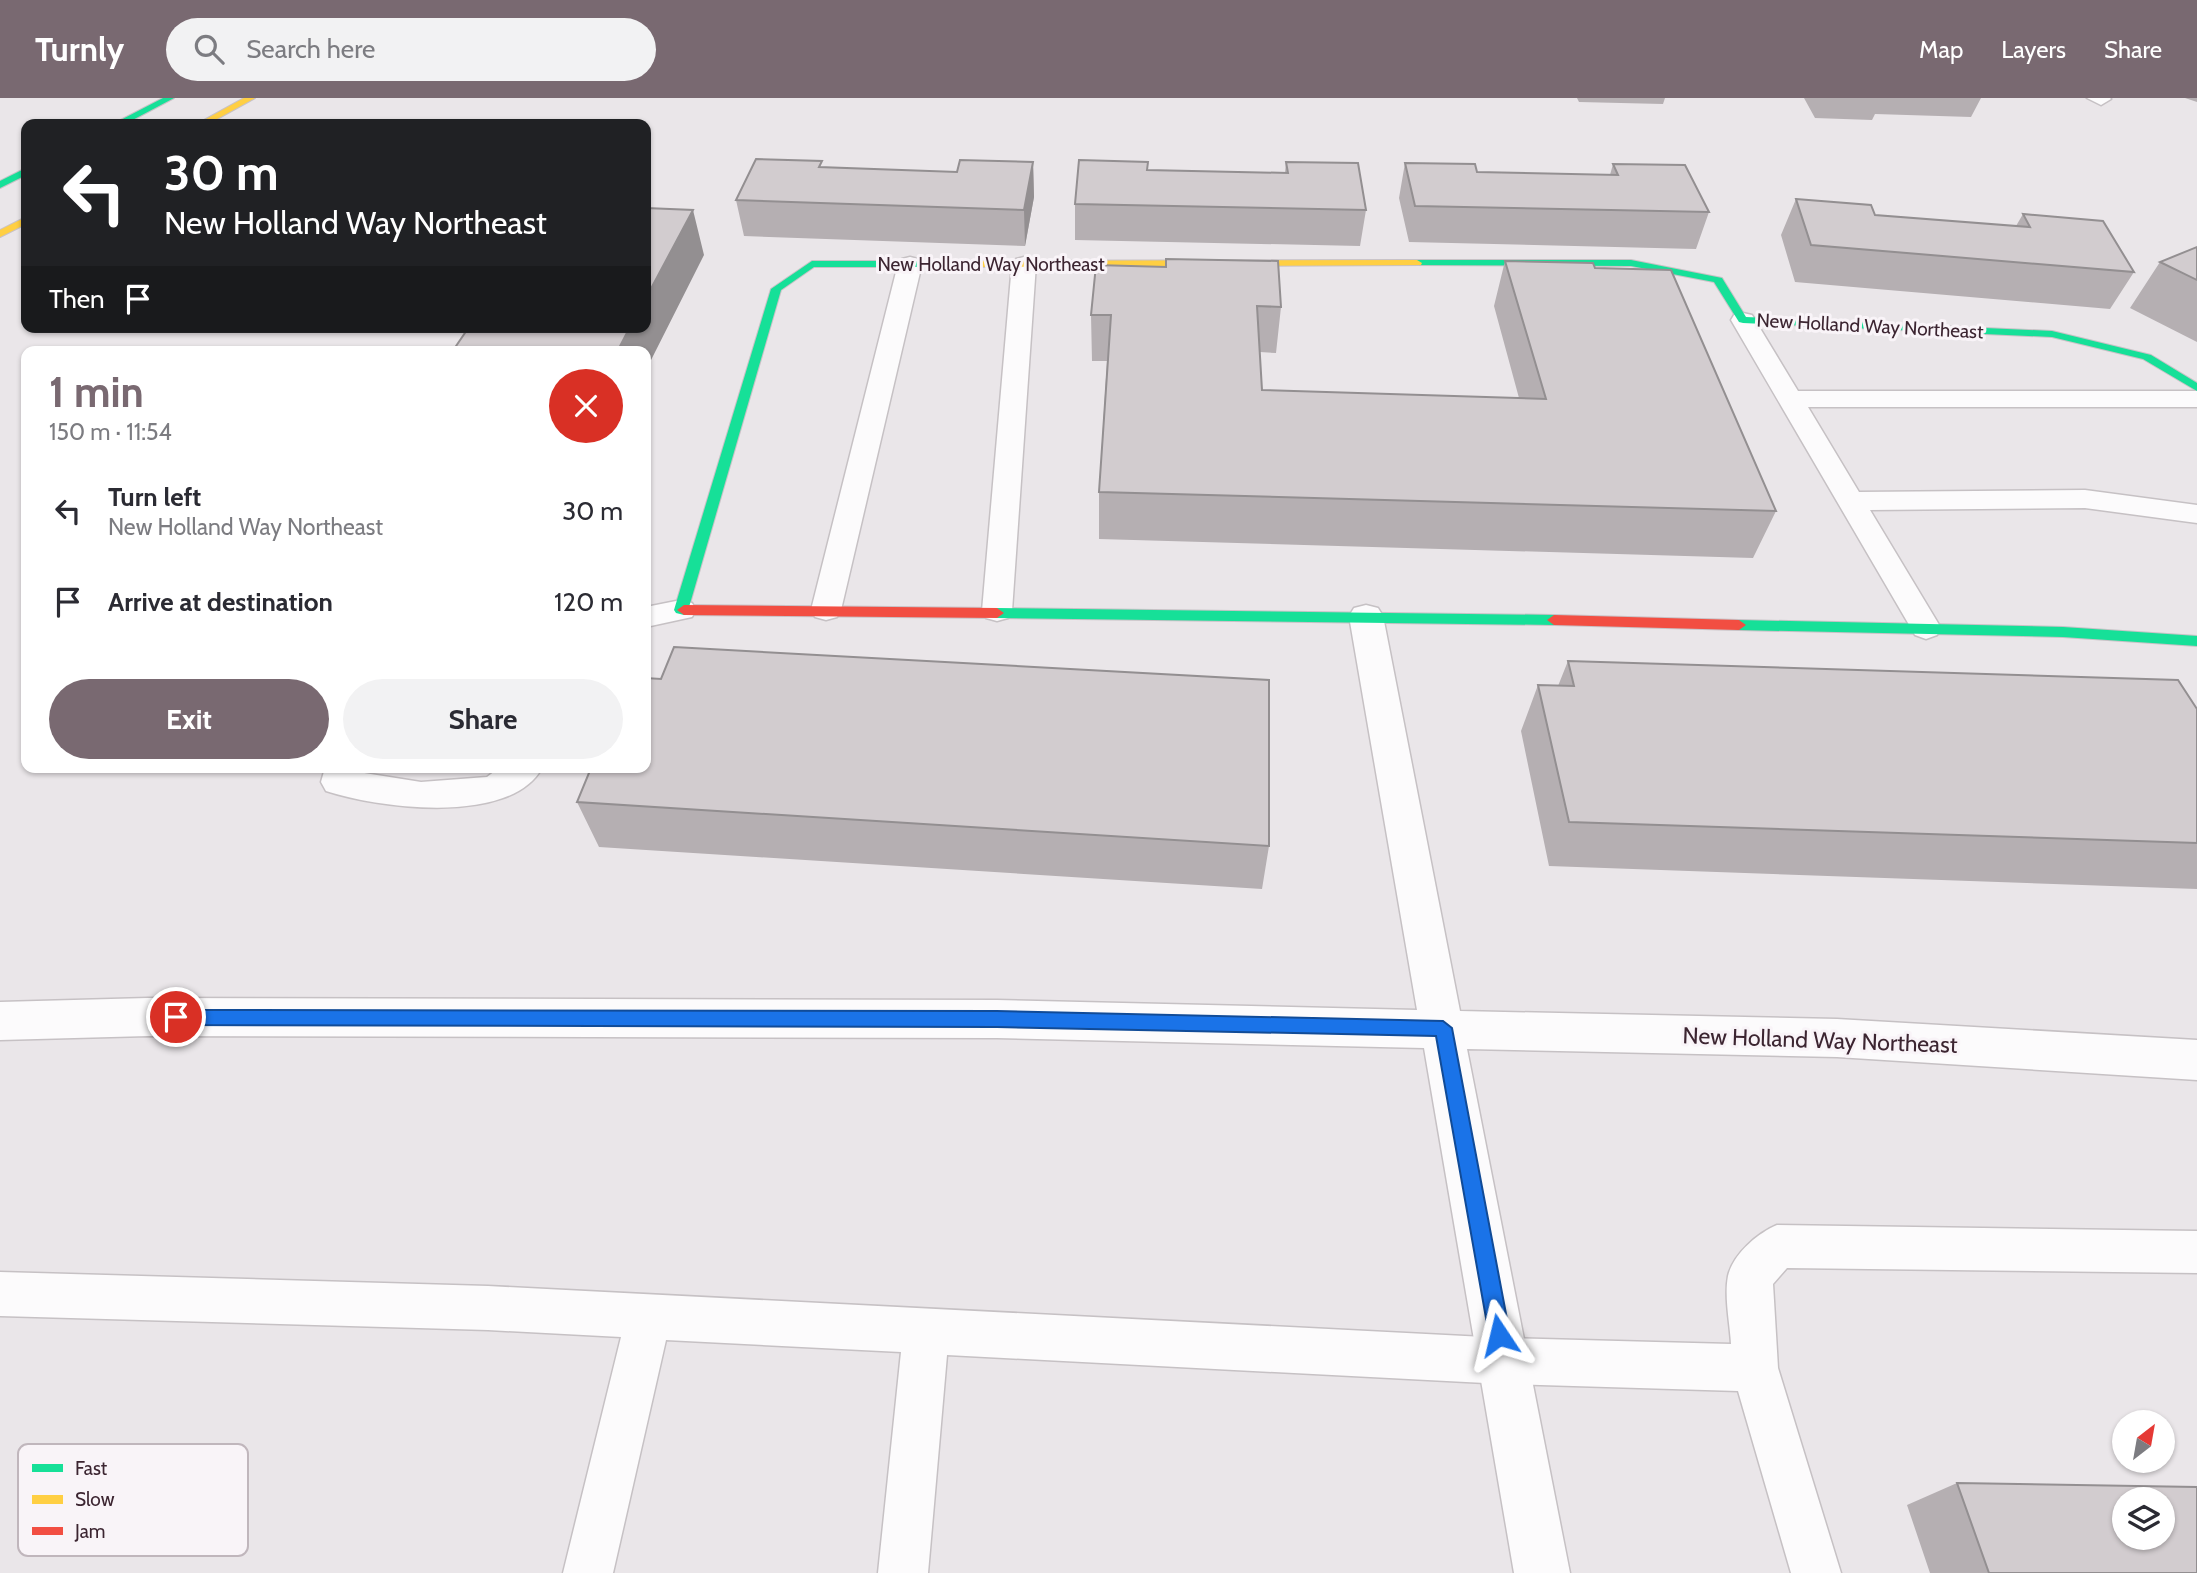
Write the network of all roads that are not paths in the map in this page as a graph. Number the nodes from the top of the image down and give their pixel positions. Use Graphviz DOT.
graph roads {
  1 [pos="170,98"];
  2 [pos="251,98"];
  3 [pos="128,119"];
  4 [pos="211,119"];
  5 [pos="21,174"];
  6 [pos="0,185"];
  7 [pos="21,223"];
  8 [pos="0,234"];
  9 [pos="910,264"];
  10 [pos="1024,264"];
  11 [pos="1743,320"];
  12 [pos="2197,388"];
  13 [pos="1790,399"];
  14 [pos="2197,399"];
  15 [pos="1851,501"];
  16 [pos="2197,514"];
  17 [pos="681,610"];
  18 [pos="826,610"];
  19 [pos="997,611"];
  20 [pos="651,616"];
  21 [pos="1366,616"];
  22 [pos="1926,628"];
  23 [pos="2197,641"];
  24 [pos="341,773"];
  25 [pos="518,773"];
  26 [pos="0,1021"];
  27 [pos="1443,1028"];
  28 [pos="2197,1060"];
  29 [pos="2197,1252"];
  30 [pos="0,1294"];
  31 [pos="649,1317"];
  32 [pos="926,1331"];
  33 [pos="1504,1361"];
  34 [pos="1755,1368"];
  35 [pos="588,1573"];
  36 [pos="903,1573"];
  37 [pos="1542,1573"];
  38 [pos="1816,1573"];
  1 -- 3 [label="street"];
  2 -- 4 [label="street"];
  5 -- 6 [label="street"];
  7 -- 8 [label="street"];
  9 -- 10 [label="street, New Holland Way Northeast"];
  9 -- 17 [label="street, New Holland Way Northeast"];
  9 -- 18 [label="lane"];
  10 -- 11 [label="street, New Holland Way Northeast"];
  10 -- 19 [label="lane"];
  11 -- 12 [label="street, New Holland Way Northeast"];
  11 -- 13 [label="lane"];
  13 -- 14 [label="lane"];
  13 -- 15 [label="lane"];
  15 -- 16 [label="lane"];
  15 -- 22 [label="lane"];
  17 -- 18 [label="street"];
  17 -- 20 [label="lane"];
  18 -- 19 [label="street"];
  19 -- 21 [label="street"];
  21 -- 22 [label="street"];
  21 -- 27 [label="street"];
  22 -- 23 [label="street"];
  24 -- 25 [label="lane"];
  26 -- 27 [label="street, New Holland Way Northeast"];
  27 -- 28 [label="street, New Holland Way Northeast"];
  27 -- 33 [label="street"];
  29 -- 34 [label="lane"];
  30 -- 31 [label="lane"];
  31 -- 32 [label="lane"];
  31 -- 35 [label="lane"];
  32 -- 33 [label="lane"];
  32 -- 36 [label="lane"];
  33 -- 34 [label="lane"];
  33 -- 37 [label="street"];
  34 -- 38 [label="lane"];
}
